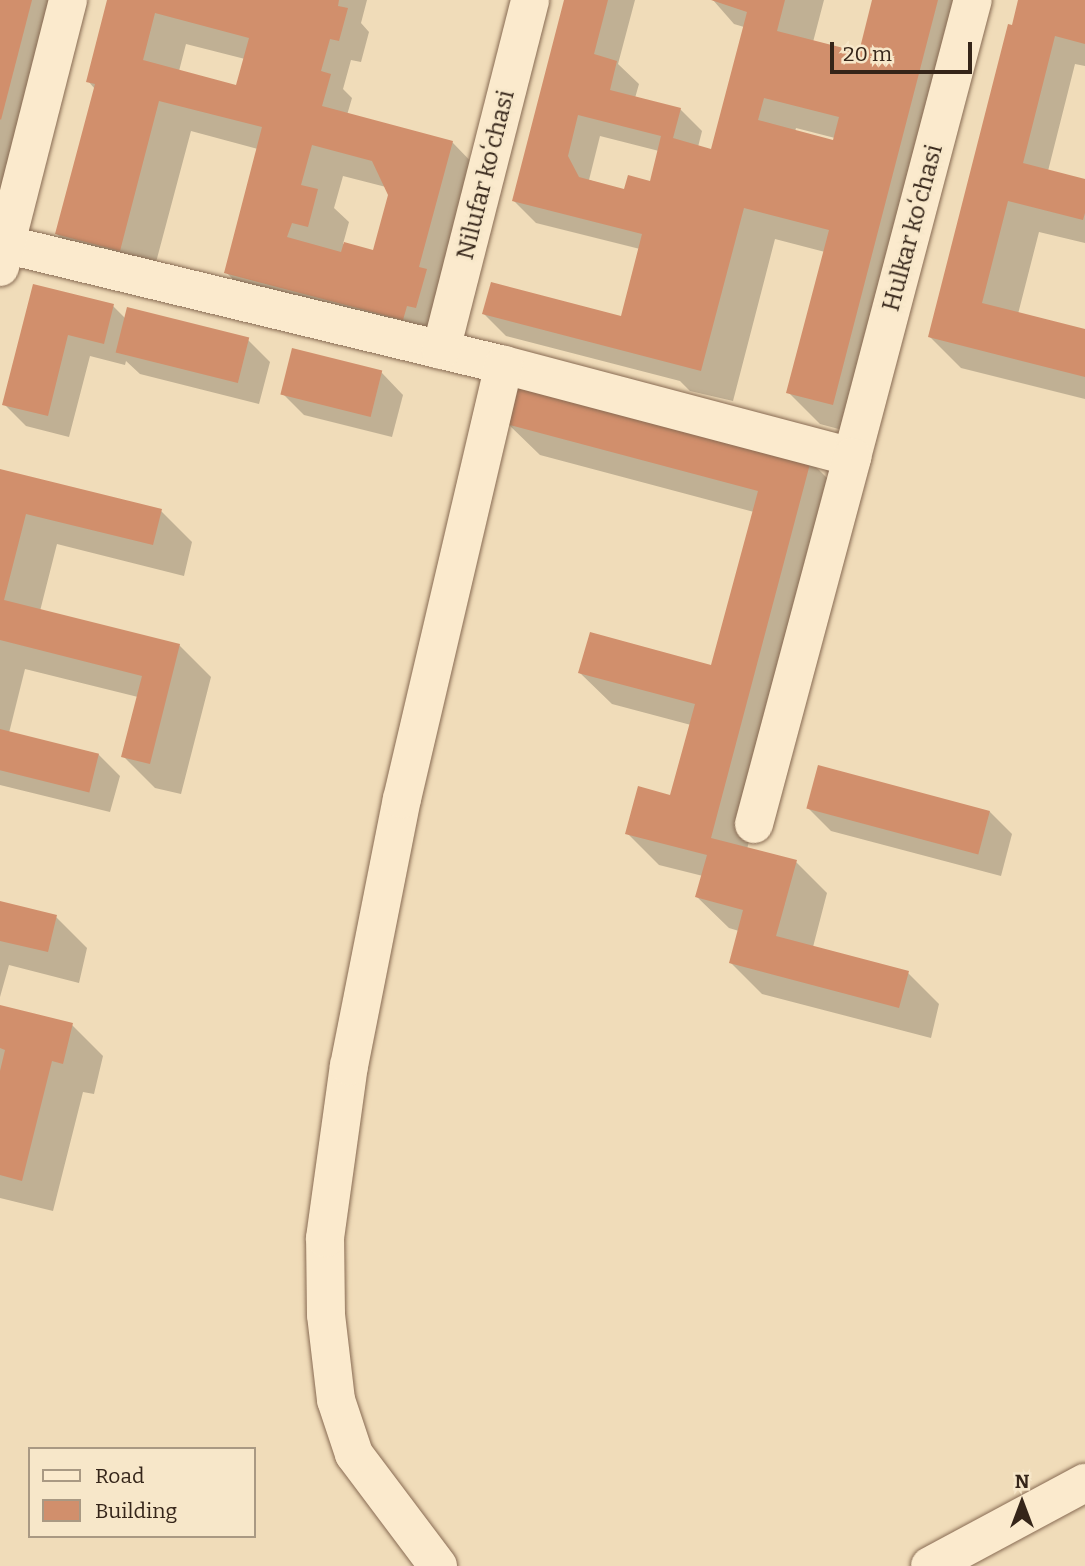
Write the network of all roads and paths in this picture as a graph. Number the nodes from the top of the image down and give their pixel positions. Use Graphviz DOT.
graph roads {
  1 [pos="68,0"];
  2 [pos="530,0"];
  3 [pos="973,0"];
  4 [pos="2,252"];
  5 [pos="441,350"];
  6 [pos="505,365"];
  7 [pos="852,457"];
  8 [pos="754,824"];
  9 [pos="1085,1483"];
  10 [pos="438,1566"];
  11 [pos="930,1566"];
  1 -- 4 [label="street"];
  2 -- 5 [label="street, Nilufar koʻchasi"];
  3 -- 7 [label="street, Hulkar koʻchasi"];
  4 -- 5 [label="street"];
  5 -- 6 [label="street"];
  6 -- 7 [label="street"];
  6 -- 10 [label="street"];
  7 -- 8 [label="street, Hulkar koʻchasi"];
  9 -- 11 [label="street"];
}
